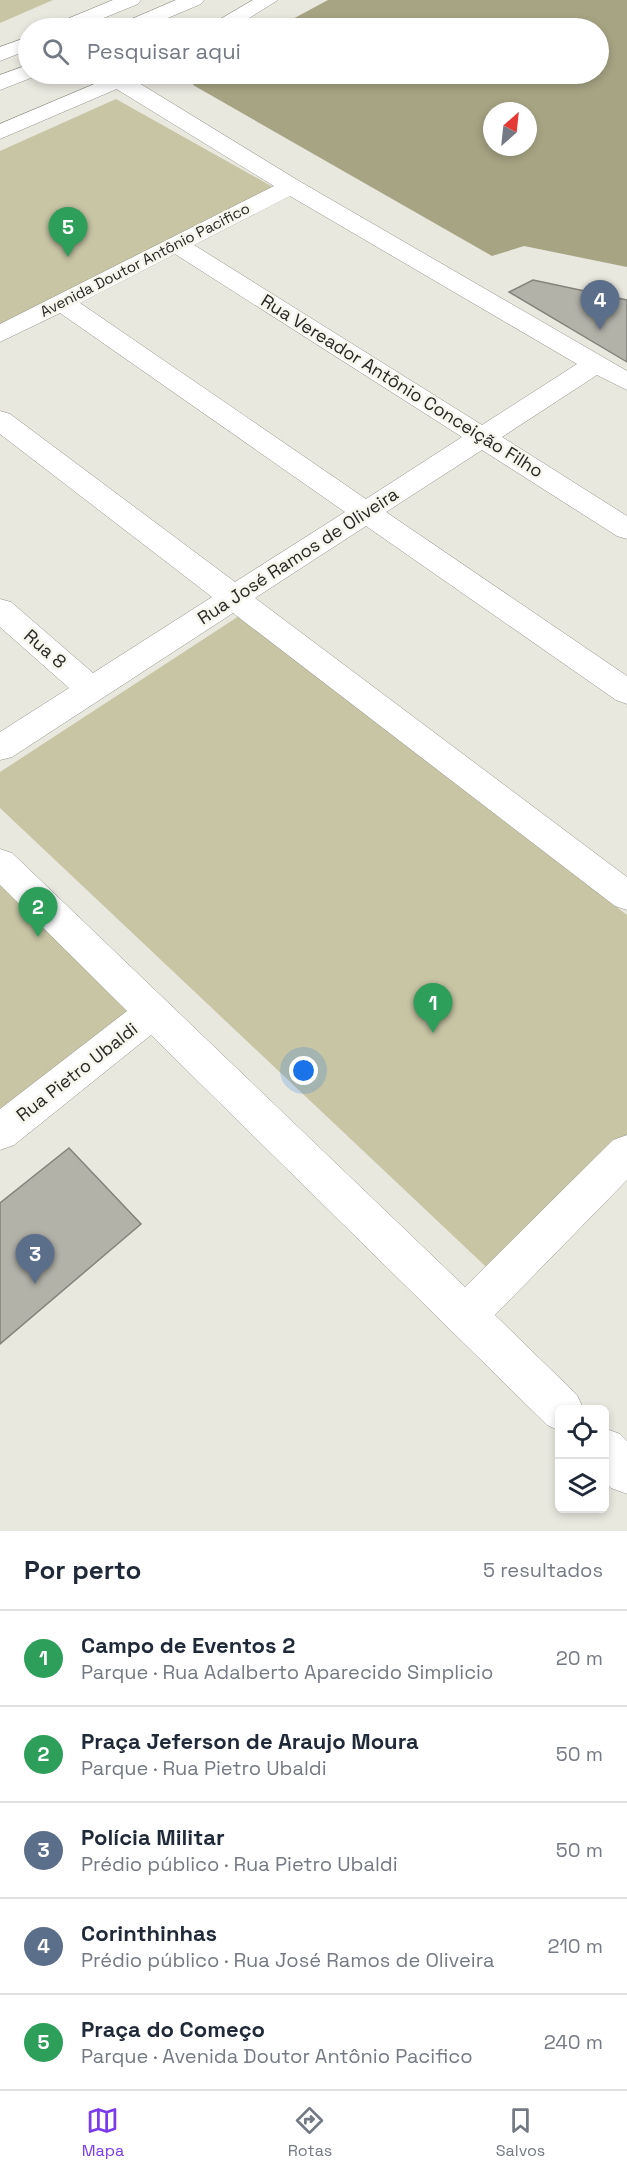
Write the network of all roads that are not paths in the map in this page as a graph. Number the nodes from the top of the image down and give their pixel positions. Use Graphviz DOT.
graph roads {
  1 [pos="131,0"];
  2 [pos="194,0"];
  3 [pos="268,0"];
  4 [pos="87,18"];
  5 [pos="152,18"];
  6 [pos="236,18"];
  7 [pos="18,47"];
  8 [pos="0,55"];
  9 [pos="18,75"];
  10 [pos="0,83"];
  11 [pos="108,84"];
  12 [pos="135,84"];
  13 [pos="0,132"];
  14 [pos="291,186"];
  15 [pos="176,244"];
  16 [pos="62,303"];
  17 [pos="0,334"];
  18 [pos="596,364"];
  19 [pos="627,382"];
  20 [pos="0,420"];
  21 [pos="482,437"];
  22 [pos="366,512"];
  23 [pos="627,529"];
  24 [pos="234,597"];
  25 [pos="0,610"];
  26 [pos="91,689"];
  27 [pos="627,692"];
  28 [pos="0,748"];
  29 [pos="0,863"];
  30 [pos="627,896"];
  31 [pos="154,1011"];
  32 [pos="0,1132"];
  33 [pos="626,1155"];
  34 [pos="465,1316"];
  35 [pos="557,1405"];
  36 [pos="609,1455"];
  37 [pos="627,1472"];
  1 -- 4 [label="main road"];
  2 -- 5 [label="main road"];
  3 -- 6 [label="main road"];
  7 -- 8 [label="main road"];
  9 -- 10 [label="main road"];
  11 -- 13 [label="main road"];
  12 -- 14 [label="main road"];
  14 -- 15 [label="main road, Avenida Doutor Antônio Pacifico"];
  14 -- 18 [label="main road"];
  15 -- 16 [label="main road, Avenida Doutor Antônio Pacifico"];
  15 -- 21 [label="main road, Rua Vereador Antônio Conceição Filho"];
  16 -- 17 [label="main road, Avenida Doutor Antônio Pacifico"];
  16 -- 22 [label="main road"];
  18 -- 19 [label="main road"];
  18 -- 21 [label="main road, Rua José Ramos de Oliveira"];
  20 -- 24 [label="main road"];
  21 -- 22 [label="main road, Rua José Ramos de Oliveira"];
  21 -- 23 [label="main road, Rua Vereador Antônio Conceição Filho"];
  22 -- 24 [label="main road, Rua José Ramos de Oliveira"];
  22 -- 27 [label="main road"];
  24 -- 26 [label="main road, Rua José Ramos de Oliveira"];
  24 -- 30 [label="main road"];
  25 -- 26 [label="main road, Rua 8"];
  26 -- 28 [label="main road, Rua José Ramos de Oliveira"];
  29 -- 31 [label="main road"];
  31 -- 32 [label="main road, Rua Pietro Ubaldi"];
  31 -- 34 [label="main road"];
  33 -- 34 [label="main road"];
  34 -- 35 [label="main road"];
  36 -- 37 [label="main road"];
}
